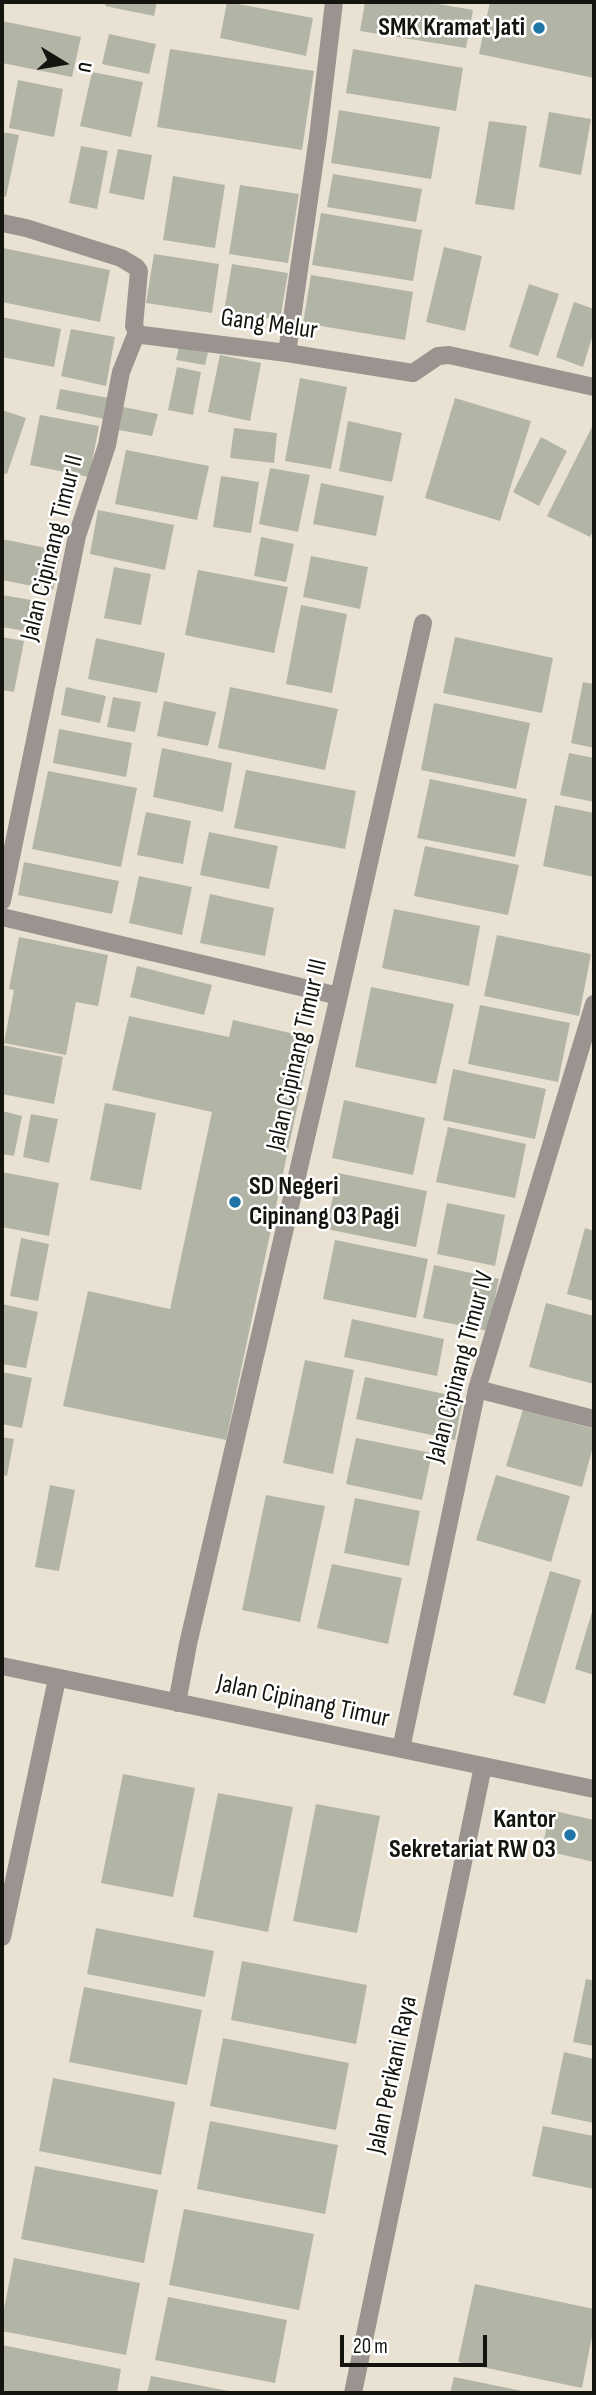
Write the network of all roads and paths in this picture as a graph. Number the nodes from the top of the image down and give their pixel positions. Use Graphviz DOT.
graph roads {
  1 [pos="334,2"];
  2 [pos="2,222"];
  3 [pos="137,332"];
  4 [pos="287,353"];
  5 [pos="594,387"];
  6 [pos="423,623"];
  7 [pos="2,901"];
  8 [pos="2,917"];
  9 [pos="339,996"];
  10 [pos="594,1004"];
  11 [pos="477,1389"];
  12 [pos="594,1419"];
  13 [pos="2,1666"];
  14 [pos="57,1679"];
  15 [pos="177,1703"];
  16 [pos="401,1749"];
  17 [pos="483,1766"];
  18 [pos="594,1789"];
  19 [pos="2,1937"];
  20 [pos="353,2393"];
  1 -- 4 [label="street"];
  2 -- 3 [label="street"];
  3 -- 4 [label="street, Gang Melur"];
  3 -- 7 [label="street, Jalan Cipinang Timur II"];
  4 -- 5 [label="street, Gang Melur"];
  6 -- 9 [label="street, Jalan Cipinang Timur III"];
  8 -- 9 [label="street"];
  9 -- 15 [label="street, Jalan Cipinang Timur III"];
  10 -- 11 [label="street, Jalan Cipinang Timur IV"];
  11 -- 12 [label="street"];
  11 -- 16 [label="street, Jalan Cipinang Timur IV"];
  13 -- 14 [label="street, Jalan Cipinang Timur"];
  14 -- 15 [label="street, Jalan Cipinang Timur"];
  14 -- 19 [label="street"];
  15 -- 16 [label="street, Jalan Cipinang Timur"];
  16 -- 17 [label="street, Jalan Cipinang Timur"];
  17 -- 18 [label="street, Jalan Cipinang Timur"];
  17 -- 20 [label="street, Jalan Perikani Raya"];
}
